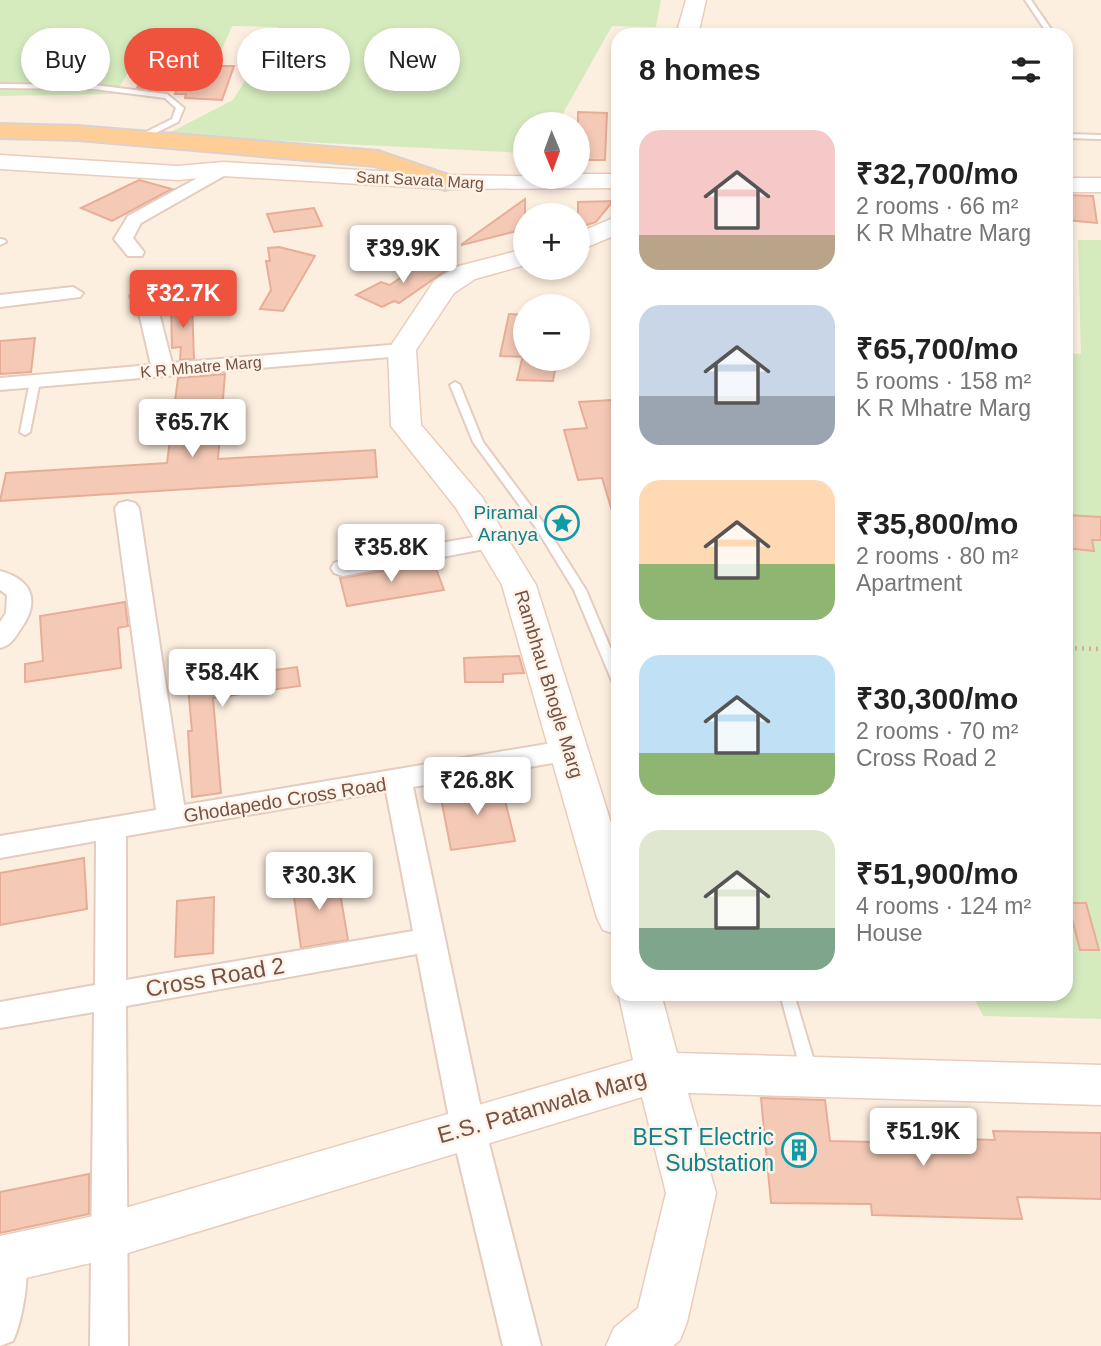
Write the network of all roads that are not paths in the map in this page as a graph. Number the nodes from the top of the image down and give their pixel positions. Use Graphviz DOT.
graph roads {
  1 [pos="696,0"];
  2 [pos="1028,1"];
  3 [pos="690,28"];
  4 [pos="1048,28"];
  5 [pos="0,86"];
  6 [pos="0,131"];
  7 [pos="1073,136"];
  8 [pos="1101,137"];
  9 [pos="141,138"];
  10 [pos="0,150"];
  11 [pos="0,162"];
  12 [pos="184,167"];
  13 [pos="222,169"];
  14 [pos="611,181"];
  15 [pos="445,182"];
  16 [pos="1073,185"];
  17 [pos="1101,186"];
  18 [pos="611,227"];
  19 [pos="590,237"];
  20 [pos="135,252"];
  21 [pos="513,260"];
  22 [pos="73,293"];
  23 [pos="140,296"];
  24 [pos="0,301"];
  25 [pos="402,350"];
  26 [pos="163,370"];
  27 [pos="35,381"];
  28 [pos="0,384"];
  29 [pos="455,385"];
  30 [pos="25,432"];
  31 [pos="128,508"];
  32 [pos="492,541"];
  33 [pos="343,568"];
  34 [pos="0,579"];
  35 [pos="0,640"];
  36 [pos="611,664"];
  37 [pos="570,750"];
  38 [pos="398,781"];
  39 [pos="172,818"];
  40 [pos="111,828"];
  41 [pos="0,847"];
  42 [pos="611,894"];
  43 [pos="430,940"];
  44 [pos="110,996"];
  45 [pos="641,1001"];
  46 [pos="789,1001"];
  47 [pos="0,1015"];
  48 [pos="661,1072"];
  49 [pos="811,1076"];
  50 [pos="1101,1085"];
  51 [pos="468,1128"];
  52 [pos="108,1236"];
  53 [pos="3,1287"];
  54 [pos="109,1346"];
  55 [pos="522,1346"];
  56 [pos="633,1346"];
  1 -- 3 [label="street"];
  2 -- 4 [label="lane"];
  5 -- 9 [label="lane"];
  6 -- 9 [label="main road"];
  7 -- 8 [label="lane"];
  9 -- 15 [label="main road"];
  10 -- 12 [label="street, Sant Savata Marg"];
  11 -- 12 [label="street, Sant Savata Marg"];
  12 -- 13 [label="street, Sant Savata Marg"];
  13 -- 15 [label="street, Sant Savata Marg"];
  13 -- 20 [label="street"];
  14 -- 15 [label="street, Sant Savata Marg"];
  16 -- 17 [label="street"];
  18 -- 19 [label="street"];
  21 -- 25 [label="street"];
  22 -- 24 [label="street"];
  23 -- 26 [label="street"];
  25 -- 26 [label="street, K R Mhatre Marg"];
  25 -- 32 [label="street, Rambhau Bhogle Marg"];
  26 -- 27 [label="street, K R Mhatre Marg"];
  27 -- 28 [label="street, K R Mhatre Marg"];
  27 -- 30 [label="lane"];
  29 -- 36 [label="lane"];
  31 -- 39 [label="street"];
  32 -- 33 [label="street"];
  32 -- 37 [label="street, Rambhau Bhogle Marg"];
  34 -- 35 [label="street"];
  37 -- 38 [label="street, Ghodapedo Cross Road"];
  37 -- 42 [label="street, Rambhau Bhogle Marg"];
  38 -- 39 [label="street, Ghodapedo Cross Road"];
  38 -- 43 [label="street"];
  39 -- 40 [label="street, Ghodapedo Cross Road"];
  40 -- 41 [label="street, Ghodapedo Cross Road"];
  40 -- 44 [label="street"];
  43 -- 44 [label="street, Cross Road 2"];
  43 -- 51 [label="street"];
  44 -- 47 [label="street, Cross Road 2"];
  44 -- 52 [label="street"];
  45 -- 48 [label="street"];
  46 -- 49 [label="lane"];
  48 -- 49 [label="street, E.S. Patanwala Marg"];
  48 -- 51 [label="street, E.S. Patanwala Marg"];
  48 -- 56 [label="street"];
  49 -- 50 [label="street, E.S. Patanwala Marg"];
  51 -- 52 [label="street, E.S. Patanwala Marg"];
  51 -- 55 [label="street"];
  52 -- 53 [label="street, E.S. Patanwala Marg"];
  52 -- 54 [label="street"];
}
